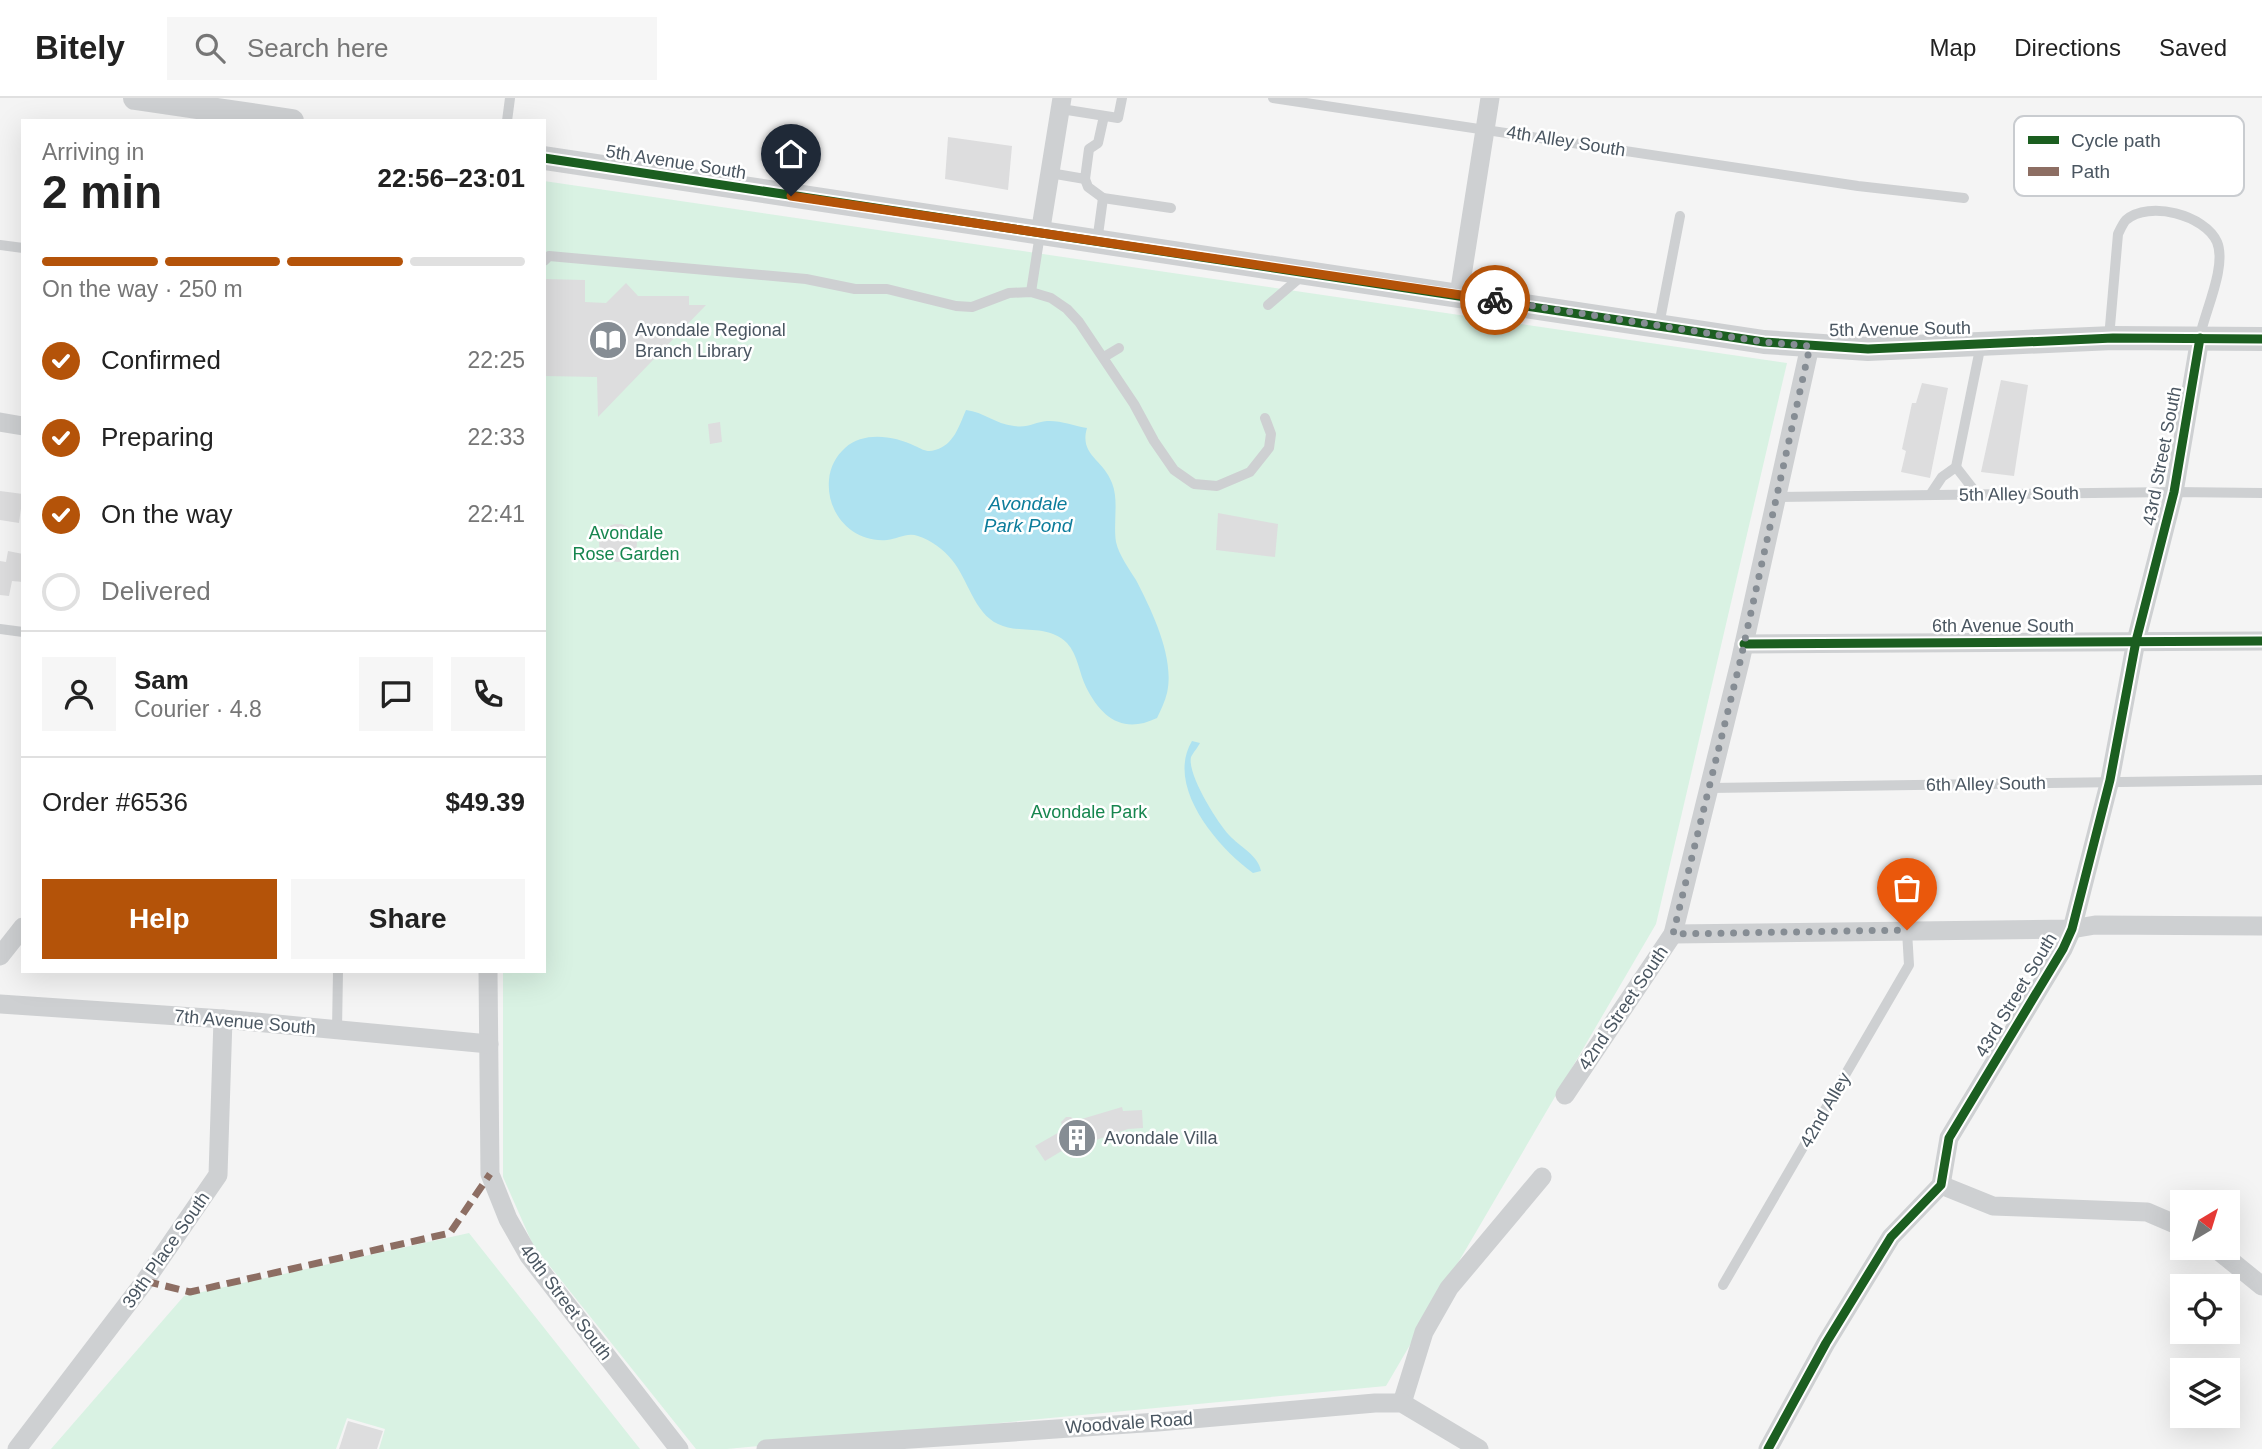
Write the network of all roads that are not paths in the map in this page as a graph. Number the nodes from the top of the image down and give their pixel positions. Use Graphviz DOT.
graph roads {
  1 [pos="135,98"];
  2 [pos="510,98"];
  3 [pos="1122,98"];
  4 [pos="1273,98"];
  5 [pos="1490,98"];
  6 [pos="195,102"];
  7 [pos="1061,104"];
  8 [pos="1104,116"];
  9 [pos="282,119"];
  10 [pos="507,119"];
  11 [pos="1486,128"];
  12 [pos="546,158"];
  13 [pos="1050,173"];
  14 [pos="1085,179"];
  15 [pos="1103,198"];
  16 [pos="1964,198"];
  17 [pos="1171,208"];
  18 [pos="1680,216"];
  19 [pos="1040,234"];
  20 [pos="1097,242"];
  21 [pos="0,245"];
  22 [pos="21,248"];
  23 [pos="546,259"];
  24 [pos="1306,272"];
  25 [pos="1031,292"];
  26 [pos="1460,295"];
  27 [pos="1268,305"];
  28 [pos="1658,326"];
  29 [pos="2109,338"];
  30 [pos="2200,338"];
  31 [pos="2262,339"];
  32 [pos="1982,344"];
  33 [pos="1810,346"];
  34 [pos="1119,348"];
  35 [pos="1104,357"];
  36 [pos="1265,418"];
  37 [pos="0,422"];
  38 [pos="21,426"];
  39 [pos="1956,467"];
  40 [pos="2174,492"];
  41 [pos="2262,493"];
  42 [pos="1977,494"];
  43 [pos="1930,495"];
  44 [pos="1776,497"];
  45 [pos="0,629"];
  46 [pos="21,632"];
  47 [pos="2136,641"];
  48 [pos="2262,641"];
  49 [pos="1744,644"];
  50 [pos="2109,780"];
  51 [pos="2262,780"];
  52 [pos="1710,788"];
  53 [pos="2262,926"];
  54 [pos="2072,929"];
  55 [pos="21,930"];
  56 [pos="1907,930"];
  57 [pos="1673,934"];
  58 [pos="0,956"];
  59 [pos="338,973"];
  60 [pos="488,973"];
  61 [pos="0,1004"];
  62 [pos="223,1018"];
  63 [pos="337,1030"];
  64 [pos="489,1044"];
  65 [pos="1564,1095"];
  66 [pos="1542,1177"];
  67 [pos="1941,1185"];
  68 [pos="2170,1222"];
  69 [pos="2230,1260"];
  70 [pos="1723,1285"];
  71 [pos="2262,1286"];
  72 [pos="1402,1403"];
  73 [pos="17,1449"];
  74 [pos="679,1449"];
  75 [pos="766,1449"];
  76 [pos="1479,1449"];
  77 [pos="1768,1449"];
  1 -- 6 [label="street"];
  2 -- 10 [label="lane"];
  3 -- 8 [label="lane"];
  4 -- 11 [label="lane, 4th Alley South"];
  5 -- 11 [label="street"];
  6 -- 9 [label="street"];
  7 -- 8 [label="lane"];
  7 -- 13 [label="street"];
  8 -- 14 [label="lane"];
  11 -- 16 [label="lane, 4th Alley South"];
  11 -- 26 [label="street"];
  12 -- 19 [label="street, 5th Avenue South"];
  13 -- 14 [label="lane"];
  13 -- 19 [label="street"];
  14 -- 15 [label="lane"];
  15 -- 17 [label="lane"];
  15 -- 20 [label="lane"];
  18 -- 28 [label="lane"];
  19 -- 20 [label="street, 5th Avenue South"];
  19 -- 25 [label="lane"];
  20 -- 24 [label="street, 5th Avenue South"];
  21 -- 22 [label="lane"];
  23 -- 25 [label="lane"];
  24 -- 26 [label="street, 5th Avenue South"];
  24 -- 27 [label="lane"];
  25 -- 35 [label="lane"];
  26 -- 28 [label="street, 5th Avenue South"];
  28 -- 33 [label="street, 5th Avenue South"];
  29 -- 30 [label="street, 5th Avenue South"];
  29 -- 30 [label="lane"];
  29 -- 32 [label="street, 5th Avenue South"];
  30 -- 31 [label="street, 5th Avenue South"];
  30 -- 40 [label="street, 43rd Street South"];
  32 -- 33 [label="street, 5th Avenue South"];
  32 -- 39 [label="lane"];
  33 -- 44 [label="street, 42nd Street South"];
  34 -- 35 [label="lane"];
  35 -- 36 [label="lane"];
  37 -- 38 [label="street"];
  39 -- 42 [label="lane"];
  39 -- 43 [label="lane"];
  40 -- 41 [label="lane, 5th Alley South"];
  40 -- 42 [label="lane, 5th Alley South"];
  40 -- 47 [label="street, 43rd Street South"];
  42 -- 43 [label="lane, 5th Alley South"];
  43 -- 44 [label="lane, 5th Alley South"];
  44 -- 49 [label="street, 42nd Street South"];
  45 -- 46 [label="lane"];
  47 -- 48 [label="street, 6th Avenue South"];
  47 -- 49 [label="street, 6th Avenue South"];
  47 -- 50 [label="street, 43rd Street South"];
  49 -- 52 [label="street, 42nd Street South"];
  50 -- 51 [label="lane, 6th Alley South"];
  50 -- 52 [label="lane, 6th Alley South"];
  50 -- 54 [label="street, 43rd Street South"];
  52 -- 57 [label="street, 42nd Street South"];
  53 -- 54 [label="street"];
  54 -- 56 [label="street"];
  54 -- 67 [label="street, 43rd Street South"];
  55 -- 58 [label="street"];
  56 -- 57 [label="street"];
  56 -- 70 [label="lane, 42nd Alley"];
  57 -- 65 [label="street, 42nd Street South"];
  59 -- 63 [label="lane"];
  60 -- 64 [label="street, 40th Street South"];
  61 -- 62 [label="street, 7th Avenue South"];
  62 -- 63 [label="street, 7th Avenue South"];
  62 -- 73 [label="street, 39th Place South"];
  63 -- 64 [label="street, 7th Avenue South"];
  64 -- 74 [label="street, 40th Street South"];
  66 -- 72 [label="street"];
  67 -- 68 [label="street"];
  67 -- 77 [label="street"];
  69 -- 71 [label="street"];
  72 -- 75 [label="street, Woodvale Road"];
  72 -- 76 [label="street"];
}
